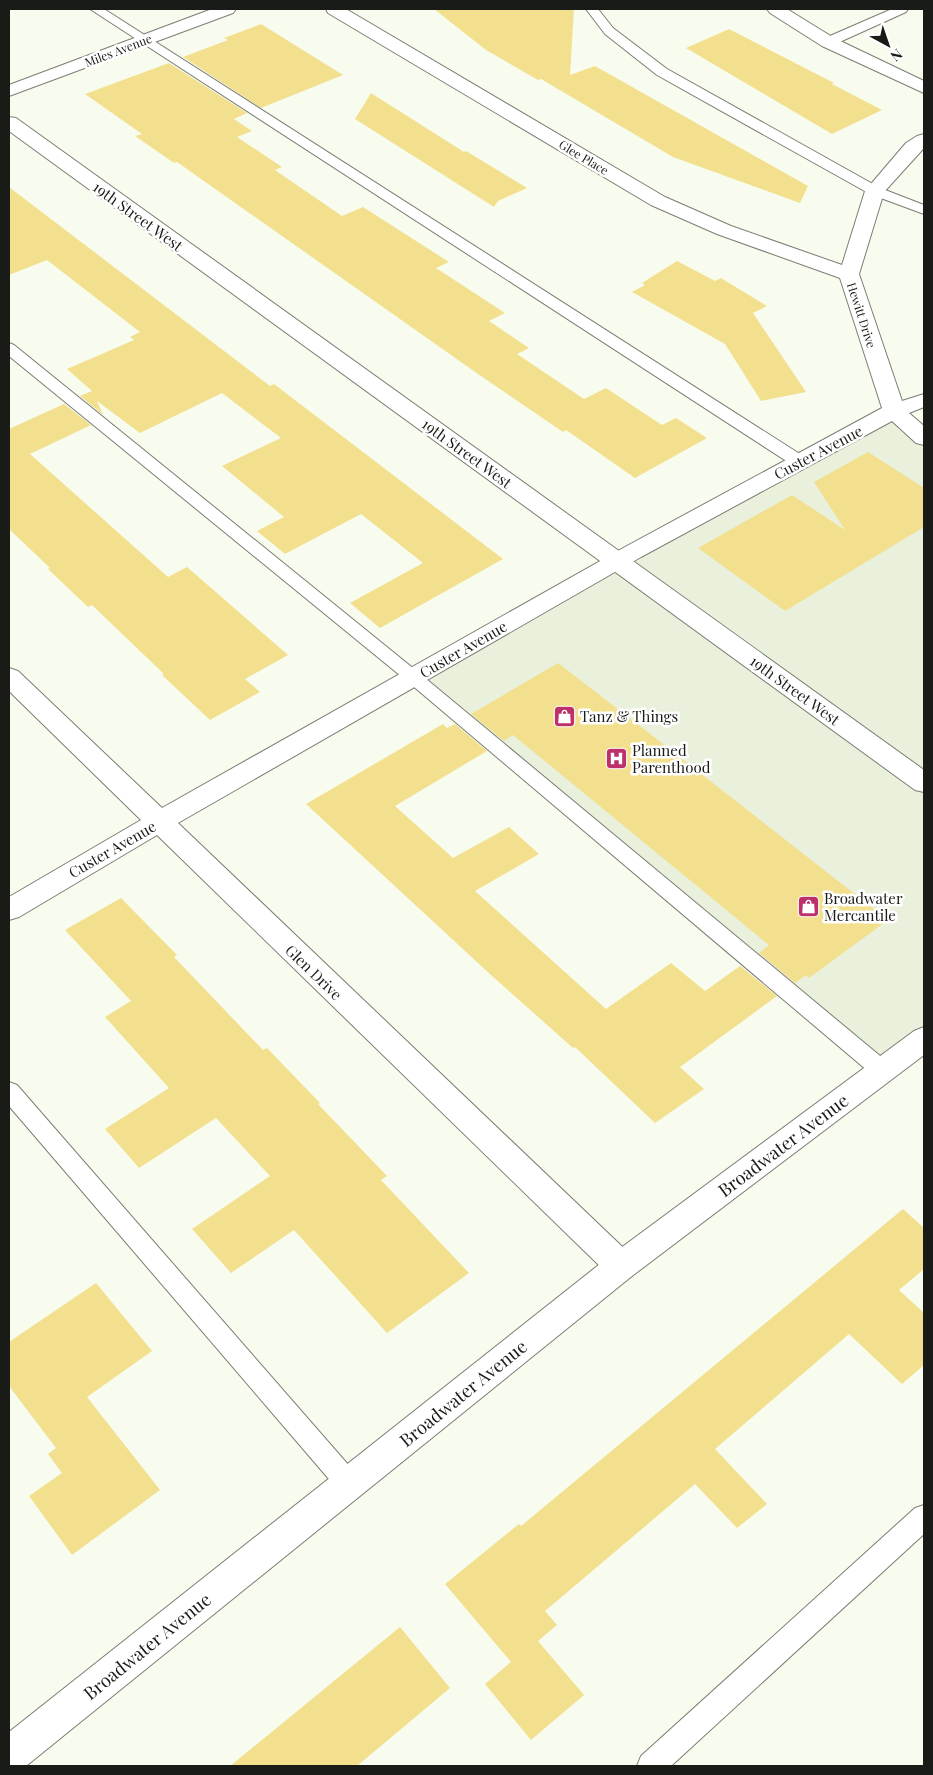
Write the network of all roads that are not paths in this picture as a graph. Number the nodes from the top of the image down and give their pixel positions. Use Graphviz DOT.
graph roads {
  1 [pos="96,9"];
  2 [pos="227,9"];
  3 [pos="334,9"];
  4 [pos="592,9"];
  5 [pos="776,9"];
  6 [pos="902,9"];
  7 [pos="144,40"];
  8 [pos="828,42"];
  9 [pos="924,88"];
  10 [pos="9,92"];
  11 [pos="9,122"];
  12 [pos="924,140"];
  13 [pos="875,191"];
  14 [pos="924,210"];
  15 [pos="849,274"];
  16 [pos="9,348"];
  17 [pos="924,400"];
  18 [pos="894,411"];
  19 [pos="924,438"];
  20 [pos="800,462"];
  21 [pos="617,561"];
  22 [pos="9,677"];
  23 [pos="413,677"];
  24 [pos="924,783"];
  25 [pos="158,822"];
  26 [pos="9,910"];
  27 [pos="924,1039"];
  28 [pos="883,1071"];
  29 [pos="9,1091"];
  30 [pos="621,1266"];
  31 [pos="349,1484"];
  32 [pos="924,1517"];
  33 [pos="9,1756"];
  34 [pos="651,1766"];
  1 -- 7 [label="lane"];
  2 -- 7 [label="street, Miles Avenue"];
  3 -- 15 [label="street, Glee Place"];
  4 -- 13 [label="lane"];
  5 -- 8 [label="street"];
  6 -- 8 [label="lane"];
  7 -- 10 [label="street, Miles Avenue"];
  7 -- 20 [label="lane"];
  8 -- 9 [label="street"];
  11 -- 21 [label="street, 19th Street West"];
  12 -- 13 [label="street, Hewitt Drive"];
  13 -- 14 [label="lane"];
  13 -- 15 [label="street, Hewitt Drive"];
  15 -- 18 [label="street, Hewitt Drive"];
  16 -- 23 [label="lane"];
  17 -- 18 [label="street, Custer Avenue"];
  18 -- 19 [label="street, Hewitt Drive"];
  18 -- 20 [label="street, Custer Avenue"];
  20 -- 21 [label="street, Custer Avenue"];
  21 -- 23 [label="street, Custer Avenue"];
  21 -- 24 [label="street, 19th Street West"];
  22 -- 25 [label="street, Glen Drive"];
  23 -- 25 [label="street, Custer Avenue"];
  23 -- 28 [label="lane"];
  25 -- 26 [label="street, Custer Avenue"];
  25 -- 30 [label="street, Glen Drive"];
  27 -- 28 [label="street, Broadwater Avenue"];
  28 -- 30 [label="street, Broadwater Avenue"];
  29 -- 31 [label="lane"];
  30 -- 31 [label="street, Broadwater Avenue"];
  31 -- 33 [label="street, Broadwater Avenue"];
  32 -- 34 [label="lane"];
}
